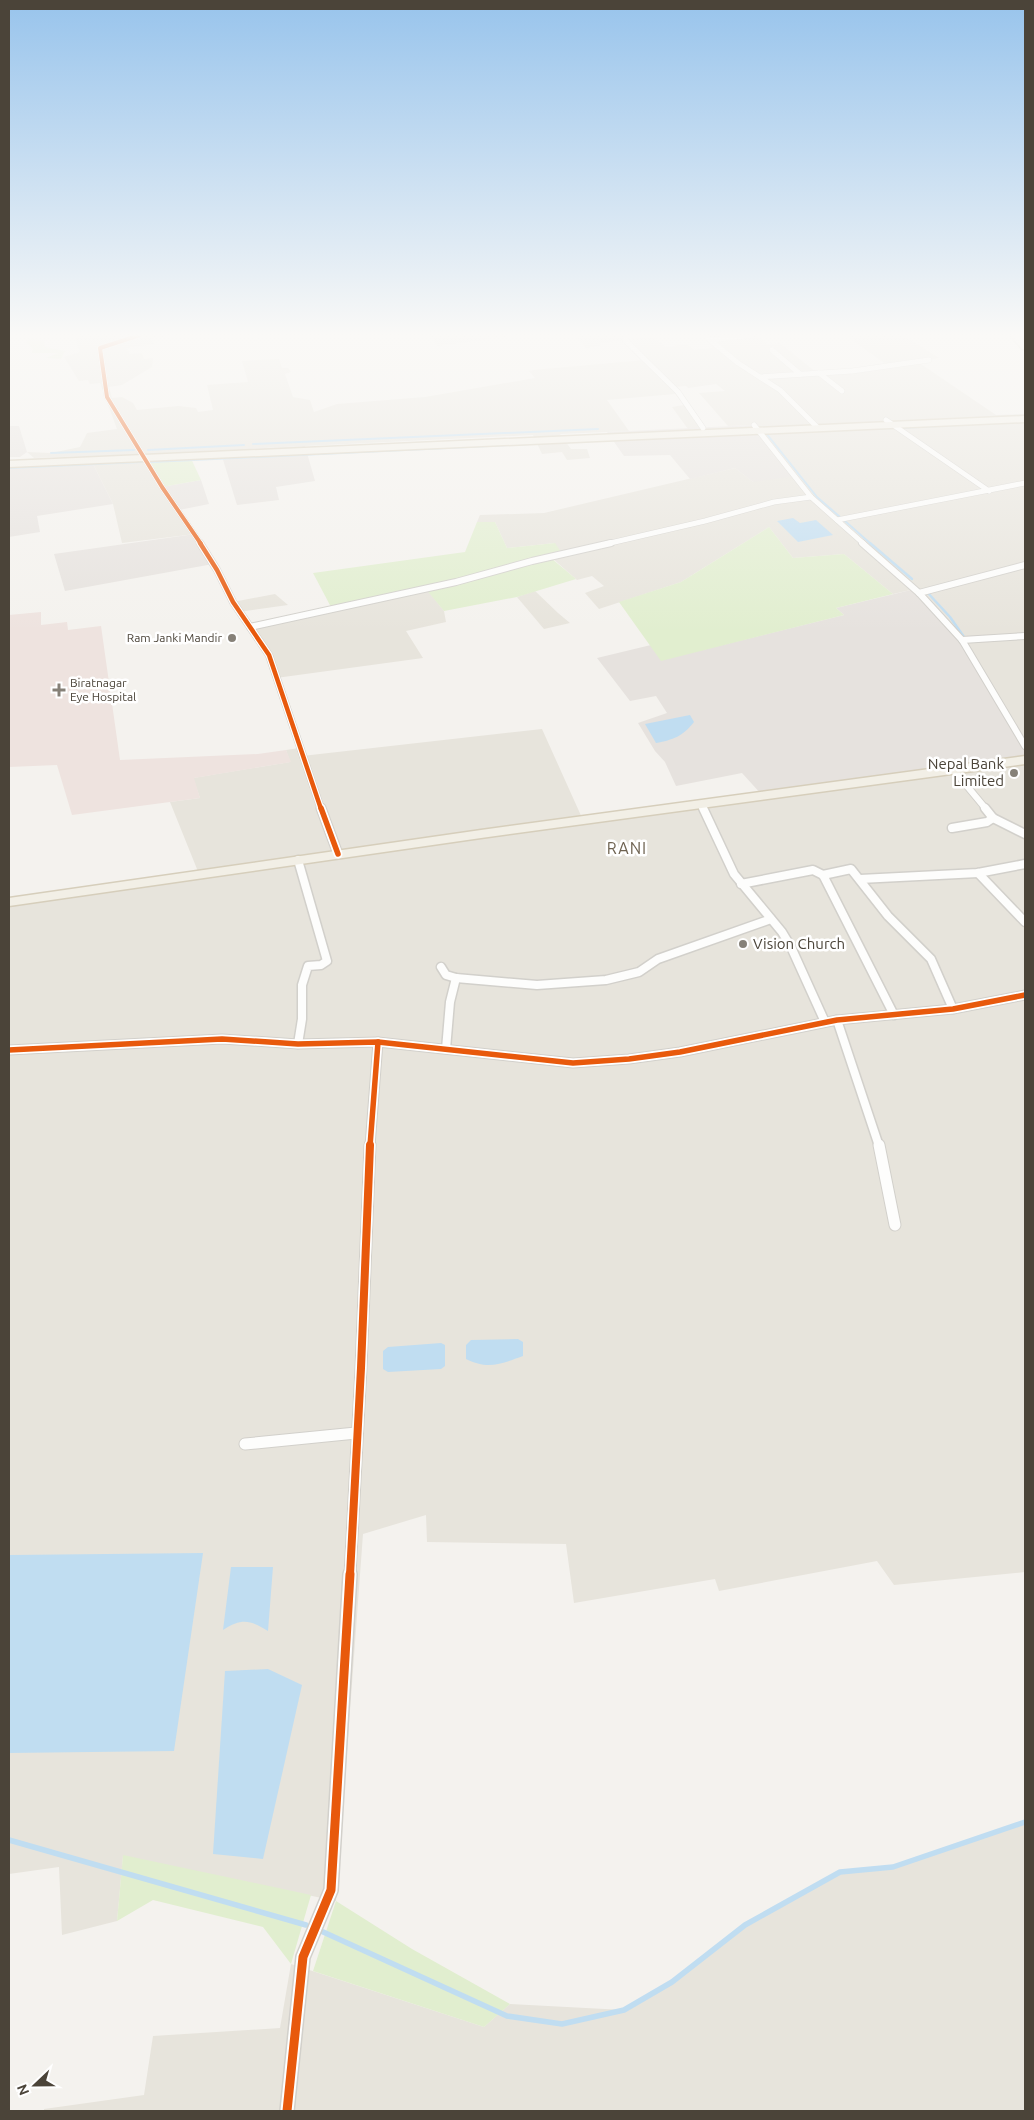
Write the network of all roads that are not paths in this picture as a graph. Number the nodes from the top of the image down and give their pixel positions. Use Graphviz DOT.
graph roads {
  1 [pos="130,434"];
  2 [pos="589,434"];
  3 [pos="627,434"];
  4 [pos="761,434"];
  5 [pos="906,434"];
  6 [pos="320,448"];
  7 [pos="144,456"];
  8 [pos="9,459"];
  9 [pos="9,464"];
  10 [pos="1025,483"];
  11 [pos="989,491"];
  12 [pos="811,496"];
  13 [pos="837,520"];
  14 [pos="1025,565"];
  15 [pos="919,593"];
  16 [pos="250,627"];
  17 [pos="1025,636"];
  18 [pos="962,640"];
  19 [pos="1025,746"];
  20 [pos="1025,760"];
  21 [pos="952,768"];
  22 [pos="702,805"];
  23 [pos="993,818"];
  24 [pos="952,828"];
  25 [pos="1025,834"];
  26 [pos="338,854"];
  27 [pos="298,860"];
  28 [pos="1025,864"];
  29 [pos="978,873"];
  30 [pos="823,875"];
  31 [pos="860,879"];
  32 [pos="741,884"];
  33 [pos="9,902"];
  34 [pos="771,919"];
  35 [pos="1025,922"];
  36 [pos="441,967"];
  37 [pos="456,978"];
  38 [pos="1025,996"];
  39 [pos="953,1009"];
  40 [pos="894,1014"];
  41 [pos="837,1020"];
  42 [pos="825,1022"];
  43 [pos="378,1042"];
  44 [pos="298,1044"];
  45 [pos="446,1049"];
  46 [pos="9,1050"];
  47 [pos="896,1225"];
  48 [pos="356,1433"];
  49 [pos="245,1444"];
  50 [pos="286,2111"];
  1 -- 7 [label="street"];
  2 -- 6 [label="main road"];
  3 -- 6 [label="main road"];
  4 -- 12 [label="street"];
  5 -- 11 [label="street"];
  6 -- 7 [label="main road"];
  7 -- 8 [label="main road"];
  7 -- 9 [label="main road"];
  7 -- 16 [label="street"];
  10 -- 11 [label="street"];
  11 -- 13 [label="street"];
  12 -- 13 [label="street"];
  12 -- 16 [label="street"];
  13 -- 15 [label="street"];
  14 -- 15 [label="street"];
  15 -- 18 [label="street"];
  16 -- 26 [label="street"];
  17 -- 18 [label="street"];
  18 -- 19 [label="street"];
  20 -- 21 [label="main road"];
  21 -- 22 [label="main road"];
  21 -- 23 [label="street"];
  22 -- 26 [label="main road"];
  22 -- 32 [label="street"];
  23 -- 24 [label="street"];
  23 -- 25 [label="street"];
  26 -- 27 [label="main road"];
  27 -- 33 [label="main road"];
  27 -- 44 [label="street"];
  28 -- 29 [label="street"];
  29 -- 31 [label="street"];
  29 -- 35 [label="street"];
  30 -- 31 [label="street"];
  30 -- 32 [label="street"];
  30 -- 40 [label="street"];
  31 -- 39 [label="street"];
  32 -- 34 [label="street"];
  34 -- 37 [label="street"];
  34 -- 42 [label="street"];
  36 -- 37 [label="street"];
  37 -- 45 [label="street"];
  38 -- 39 [label="street"];
  39 -- 40 [label="street"];
  40 -- 41 [label="street"];
  41 -- 42 [label="street"];
  41 -- 47 [label="street"];
  42 -- 45 [label="street"];
  43 -- 44 [label="street"];
  43 -- 45 [label="street"];
  43 -- 48 [label="street"];
  44 -- 46 [label="street"];
  48 -- 49 [label="street"];
  48 -- 50 [label="street"];
}
